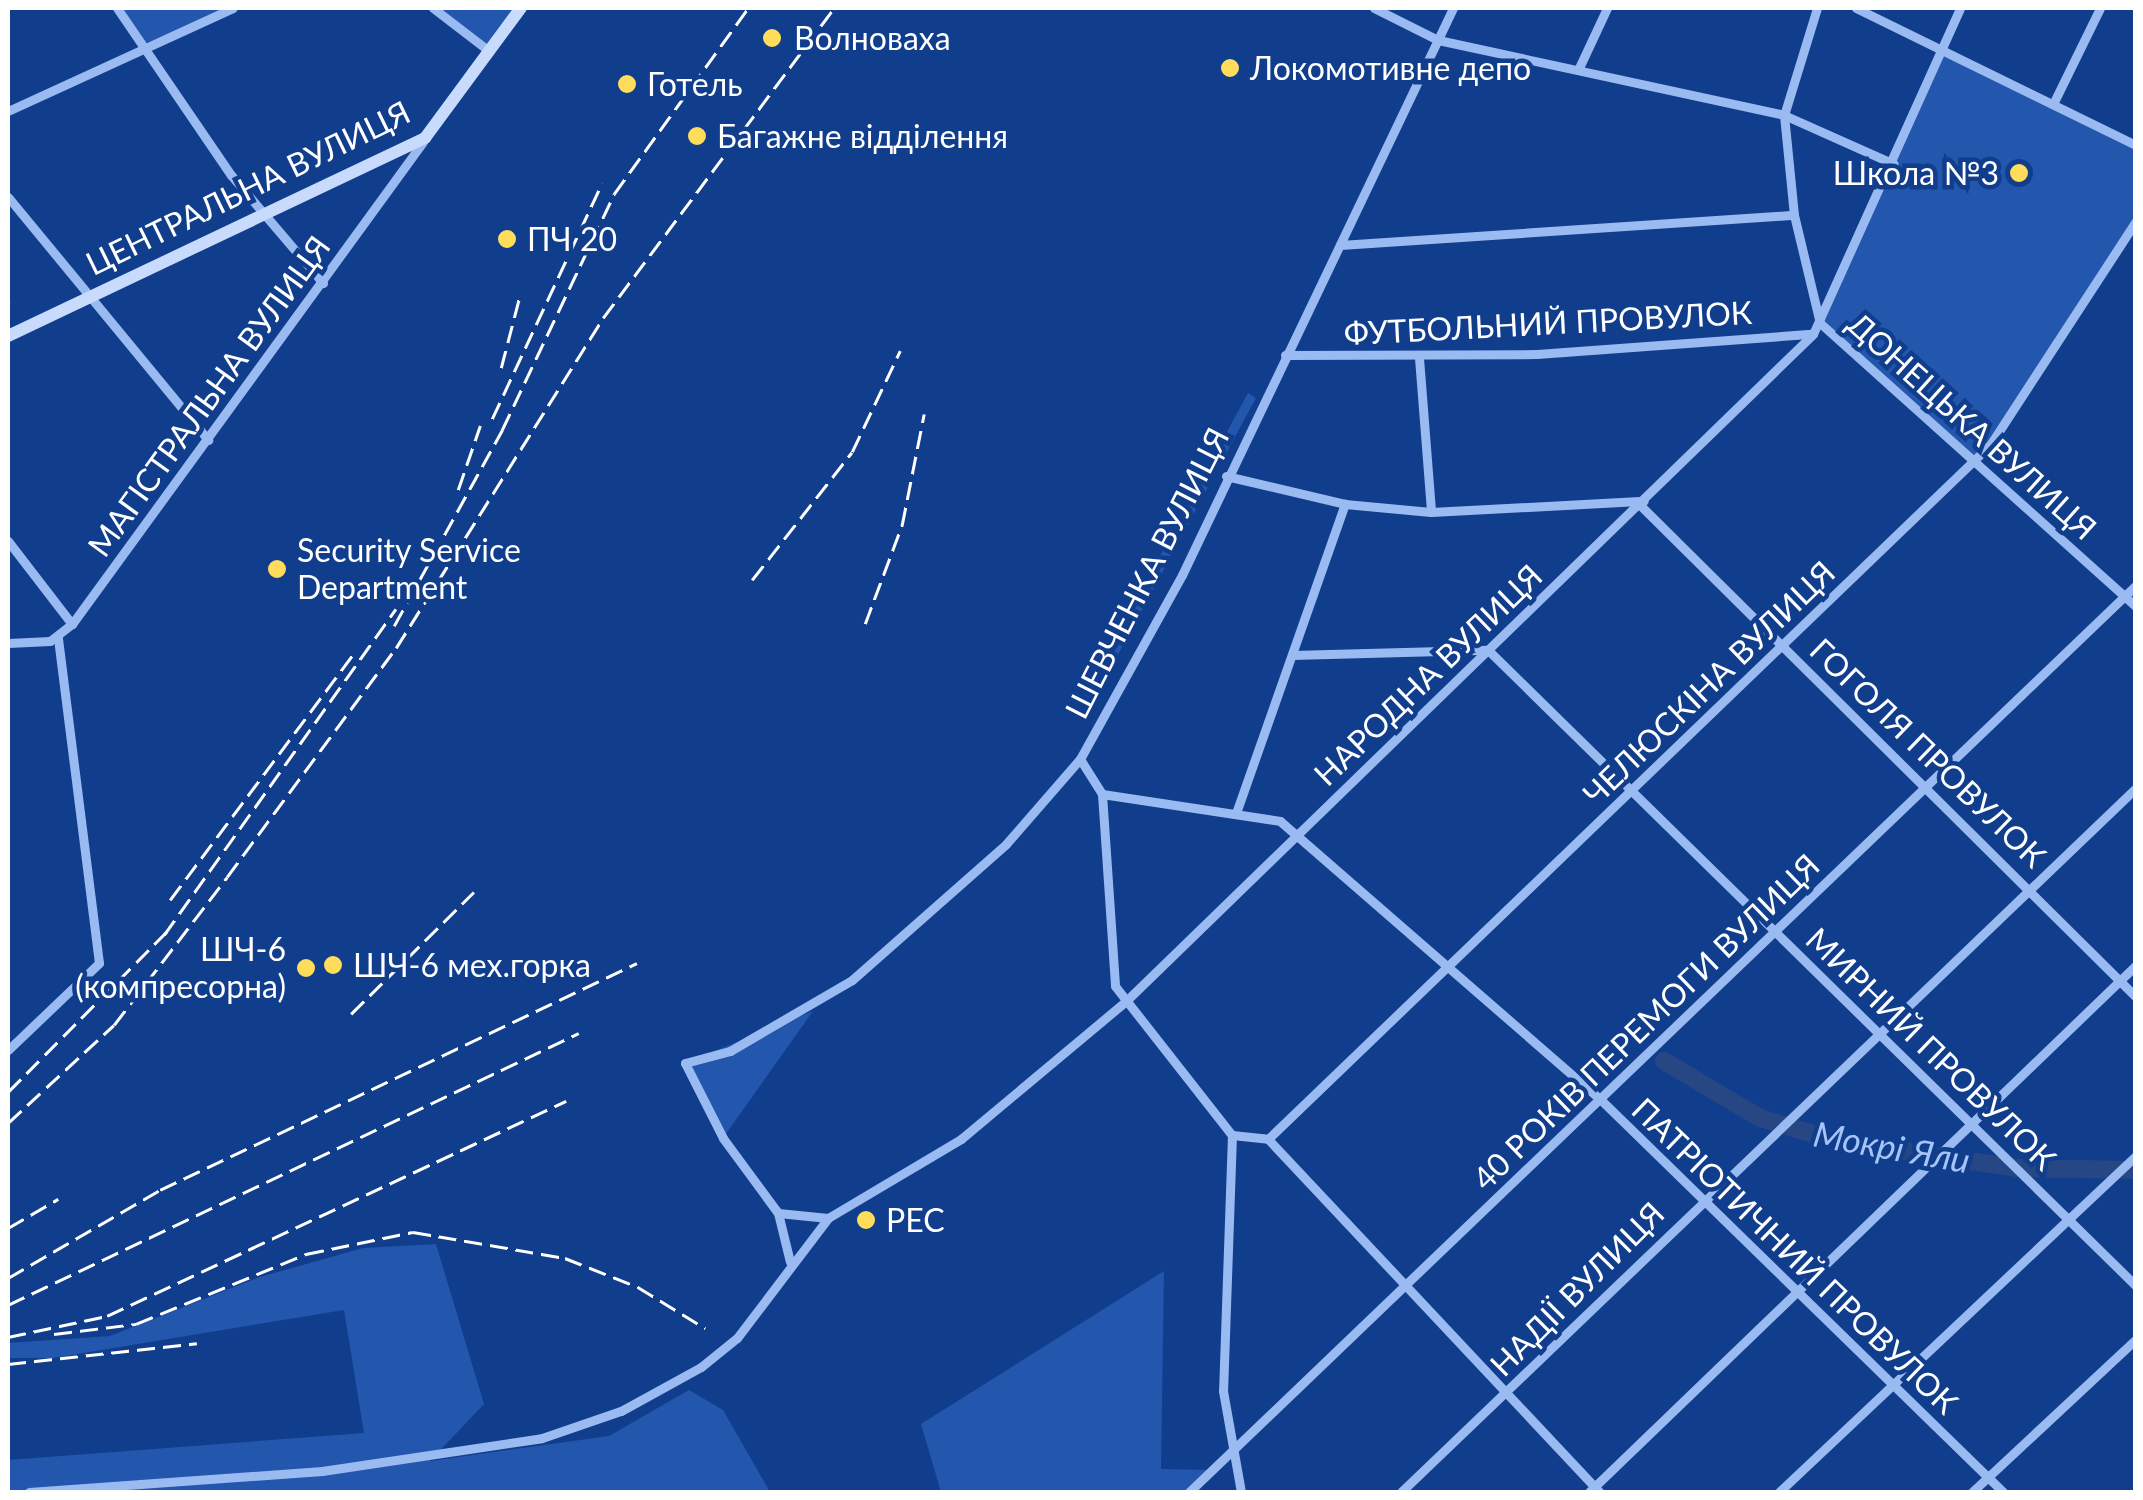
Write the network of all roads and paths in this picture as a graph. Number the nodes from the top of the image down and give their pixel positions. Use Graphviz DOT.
graph roads {
  1 [pos="118,8"];
  2 [pos="234,8"];
  3 [pos="433,8"];
  4 [pos="521,8"];
  5 [pos="1374,8"];
  6 [pos="1453,8"];
  7 [pos="1607,8"];
  8 [pos="1817,8"];
  9 [pos="1856,8"];
  10 [pos="1960,8"];
  11 [pos="2100,8"];
  12 [pos="1438,40"];
  13 [pos="141,44"];
  14 [pos="489,50"];
  15 [pos="1942,50"];
  16 [pos="1578,70"];
  17 [pos="2053,104"];
  18 [pos="8,112"];
  19 [pos="1784,115"];
  20 [pos="425,138"];
  21 [pos="2136,144"];
  22 [pos="1894,164"];
  23 [pos="8,197"];
  24 [pos="261,213"];
  25 [pos="1794,216"];
  26 [pos="2136,221"];
  27 [pos="1340,245"];
  28 [pos="323,283"];
  29 [pos="90,297"];
  30 [pos="1820,323"];
  31 [pos="1813,334"];
  32 [pos="8,336"];
  33 [pos="1285,354"];
  34 [pos="1420,358"];
  35 [pos="208,440"];
  36 [pos="1976,460"];
  37 [pos="1226,476"];
  38 [pos="1643,503"];
  39 [pos="1345,504"];
  40 [pos="1430,512"];
  41 [pos="8,540"];
  42 [pos="2136,585"];
  43 [pos="2124,596"];
  44 [pos="2136,607"];
  45 [pos="72,624"];
  46 [pos="58,638"];
  47 [pos="8,643"];
  48 [pos="1783,647"];
  49 [pos="1488,650"];
  50 [pos="1292,655"];
  51 [pos="1080,759"];
  52 [pos="1927,788"];
  53 [pos="2136,788"];
  54 [pos="1634,790"];
  55 [pos="1102,794"];
  56 [pos="1236,812"];
  57 [pos="1298,835"];
  58 [pos="2033,890"];
  59 [pos="1776,932"];
  60 [pos="1450,964"];
  61 [pos="2136,965"];
  62 [pos="2119,981"];
  63 [pos="2136,997"];
  64 [pos="1125,1002"];
  65 [pos="1880,1034"];
  66 [pos="8,1050"];
  67 [pos="1600,1100"];
  68 [pos="1971,1124"];
  69 [pos="1232,1136"];
  70 [pos="1268,1139"];
  71 [pos="2136,1155"];
  72 [pos="1701,1202"];
  73 [pos="778,1213"];
  74 [pos="828,1218"];
  75 [pos="2067,1219"];
  76 [pos="790,1262"];
  77 [pos="1406,1285"];
  78 [pos="2136,1286"];
  79 [pos="1793,1289"];
  80 [pos="2136,1339"];
  81 [pos="1891,1385"];
  82 [pos="1504,1396"];
  83 [pos="1233,1450"];
  84 [pos="1988,1478"];
  85 [pos="1594,1491"];
  86 [pos="29,1492"];
  87 [pos="1189,1492"];
  88 [pos="1241,1492"];
  89 [pos="1401,1492"];
  90 [pos="1779,1492"];
  91 [pos="1972,1492"];
  92 [pos="2003,1492"];
  1 -- 13 [label="street"];
  2 -- 13 [label="street"];
  3 -- 14 [label="street"];
  4 -- 14 [label="main road, ЦЕНТРАЛЬНА ВУЛИЦЯ"];
  5 -- 12 [label="street"];
  6 -- 12 [label="street, ШЕВЧЕНКА ВУЛИЦЯ"];
  7 -- 16 [label="street"];
  8 -- 19 [label="street"];
  9 -- 15 [label="street"];
  10 -- 15 [label="street, НАРОДНА ВУЛИЦЯ"];
  11 -- 17 [label="street"];
  12 -- 16 [label="street"];
  12 -- 27 [label="street, ШЕВЧЕНКА ВУЛИЦЯ"];
  13 -- 18 [label="street"];
  13 -- 24 [label="street"];
  14 -- 20 [label="main road, ЦЕНТРАЛЬНА ВУЛИЦЯ"];
  15 -- 17 [label="street"];
  15 -- 22 [label="street, НАРОДНА ВУЛИЦЯ"];
  16 -- 19 [label="street"];
  17 -- 21 [label="street"];
  19 -- 22 [label="street"];
  19 -- 25 [label="street"];
  20 -- 24 [label="main road, ЦЕНТРАЛЬНА ВУЛИЦЯ"];
  20 -- 28 [label="street, МАГІСТРАЛЬНА ВУЛИЦЯ"];
  22 -- 30 [label="street, НАРОДНА ВУЛИЦЯ"];
  23 -- 29 [label="street"];
  24 -- 28 [label="street"];
  24 -- 29 [label="main road, ЦЕНТРАЛЬНА ВУЛИЦЯ"];
  25 -- 27 [label="street"];
  25 -- 30 [label="street"];
  26 -- 36 [label="street, ЧЕЛЮСКІНА ВУЛИЦЯ"];
  27 -- 33 [label="street, ШЕВЧЕНКА ВУЛИЦЯ"];
  28 -- 35 [label="street, МАГІСТРАЛЬНА ВУЛИЦЯ"];
  29 -- 32 [label="main road, ЦЕНТРАЛЬНА ВУЛИЦЯ"];
  29 -- 35 [label="street"];
  30 -- 31 [label="street, НАРОДНА ВУЛИЦЯ"];
  30 -- 36 [label="street, ДОНЕЦЬКА ВУЛИЦЯ"];
  31 -- 34 [label="street, ФУТБОЛЬНИЙ ПРОВУЛОК"];
  31 -- 38 [label="street, НАРОДНА ВУЛИЦЯ"];
  33 -- 34 [label="street, ФУТБОЛЬНИЙ ПРОВУЛОК"];
  33 -- 37 [label="street, ШЕВЧЕНКА ВУЛИЦЯ"];
  34 -- 40 [label="street"];
  35 -- 45 [label="street, МАГІСТРАЛЬНА ВУЛИЦЯ"];
  36 -- 43 [label="street, ДОНЕЦЬКА ВУЛИЦЯ"];
  36 -- 48 [label="street, ЧЕЛЮСКІНА ВУЛИЦЯ"];
  37 -- 39 [label="street"];
  37 -- 51 [label="street, ШЕВЧЕНКА ВУЛИЦЯ"];
  38 -- 40 [label="street"];
  38 -- 48 [label="street, ГОГОЛЯ ПРОВУЛОК"];
  38 -- 49 [label="street, НАРОДНА ВУЛИЦЯ"];
  39 -- 40 [label="street"];
  39 -- 50 [label="street"];
  41 -- 45 [label="street"];
  42 -- 43 [label="street, 40 РОКІВ ПЕРЕМОГИ ВУЛИЦЯ"];
  43 -- 44 [label="street, ДОНЕЦЬКА ВУЛИЦЯ"];
  43 -- 52 [label="street, 40 РОКІВ ПЕРЕМОГИ ВУЛИЦЯ"];
  45 -- 46 [label="street, МАГІСТРАЛЬНА ВУЛИЦЯ"];
  46 -- 47 [label="street"];
  46 -- 66 [label="street"];
  48 -- 52 [label="street, ГОГОЛЯ ПРОВУЛОК"];
  48 -- 54 [label="street, ЧЕЛЮСКІНА ВУЛИЦЯ"];
  49 -- 50 [label="street"];
  49 -- 54 [label="street, МИРНИЙ ПРОВУЛОК"];
  49 -- 57 [label="street, НАРОДНА ВУЛИЦЯ"];
  50 -- 56 [label="street"];
  51 -- 55 [label="street"];
  51 -- 73 [label="street, ШЕВЧЕНКА ВУЛИЦЯ"];
  52 -- 58 [label="street, ГОГОЛЯ ПРОВУЛОК"];
  52 -- 59 [label="street, 40 РОКІВ ПЕРЕМОГИ ВУЛИЦЯ"];
  53 -- 58 [label="street, НАДІЇ ВУЛИЦЯ"];
  54 -- 59 [label="street, МИРНИЙ ПРОВУЛОК"];
  54 -- 60 [label="street, ЧЕЛЮСКІНА ВУЛИЦЯ"];
  55 -- 56 [label="street, ПАТРІОТИЧНИЙ ПРОВУЛОК"];
  55 -- 64 [label="street"];
  56 -- 57 [label="street, ПАТРІОТИЧНИЙ ПРОВУЛОК"];
  57 -- 60 [label="street, ПАТРІОТИЧНИЙ ПРОВУЛОК"];
  57 -- 64 [label="street, НАРОДНА ВУЛИЦЯ"];
  58 -- 62 [label="street, ГОГОЛЯ ПРОВУЛОК"];
  58 -- 65 [label="street, НАДІЇ ВУЛИЦЯ"];
  59 -- 65 [label="street, МИРНИЙ ПРОВУЛОК"];
  59 -- 67 [label="street, 40 РОКІВ ПЕРЕМОГИ ВУЛИЦЯ"];
  60 -- 67 [label="street, ПАТРІОТИЧНИЙ ПРОВУЛОК"];
  60 -- 70 [label="street, ЧЕЛЮСКІНА ВУЛИЦЯ"];
  61 -- 62 [label="street"];
  62 -- 63 [label="street, ГОГОЛЯ ПРОВУЛОК"];
  62 -- 68 [label="street"];
  64 -- 69 [label="street"];
  64 -- 74 [label="street, НАРОДНА ВУЛИЦЯ"];
  65 -- 68 [label="street, МИРНИЙ ПРОВУЛОК"];
  65 -- 72 [label="street, НАДІЇ ВУЛИЦЯ"];
  67 -- 72 [label="street, ПАТРІОТИЧНИЙ ПРОВУЛОК"];
  67 -- 77 [label="street, 40 РОКІВ ПЕРЕМОГИ ВУЛИЦЯ"];
  68 -- 75 [label="street, МИРНИЙ ПРОВУЛОК"];
  68 -- 79 [label="street"];
  69 -- 70 [label="street"];
  69 -- 83 [label="street"];
  70 -- 77 [label="street"];
  71 -- 75 [label="street"];
  72 -- 79 [label="street, ПАТРІОТИЧНИЙ ПРОВУЛОК"];
  72 -- 82 [label="street, НАДІЇ ВУЛИЦЯ"];
  73 -- 74 [label="street"];
  73 -- 76 [label="street"];
  74 -- 76 [label="street, НАРОДНА ВУЛИЦЯ"];
  75 -- 78 [label="street, МИРНИЙ ПРОВУЛОК"];
  75 -- 81 [label="street"];
  76 -- 86 [label="street, НАРОДНА ВУЛИЦЯ"];
  77 -- 82 [label="street"];
  77 -- 83 [label="street, 40 РОКІВ ПЕРЕМОГИ ВУЛИЦЯ"];
  79 -- 81 [label="street, ПАТРІОТИЧНИЙ ПРОВУЛОК"];
  79 -- 85 [label="street"];
  80 -- 84 [label="street"];
  81 -- 84 [label="street, ПАТРІОТИЧНИЙ ПРОВУЛОК"];
  81 -- 90 [label="street"];
  82 -- 85 [label="street"];
  82 -- 89 [label="street, НАДІЇ ВУЛИЦЯ"];
  83 -- 87 [label="street, 40 РОКІВ ПЕРЕМОГИ ВУЛИЦЯ"];
  83 -- 88 [label="street"];
  84 -- 91 [label="street"];
  84 -- 92 [label="street, ПАТРІОТИЧНИЙ ПРОВУЛОК"];
}
